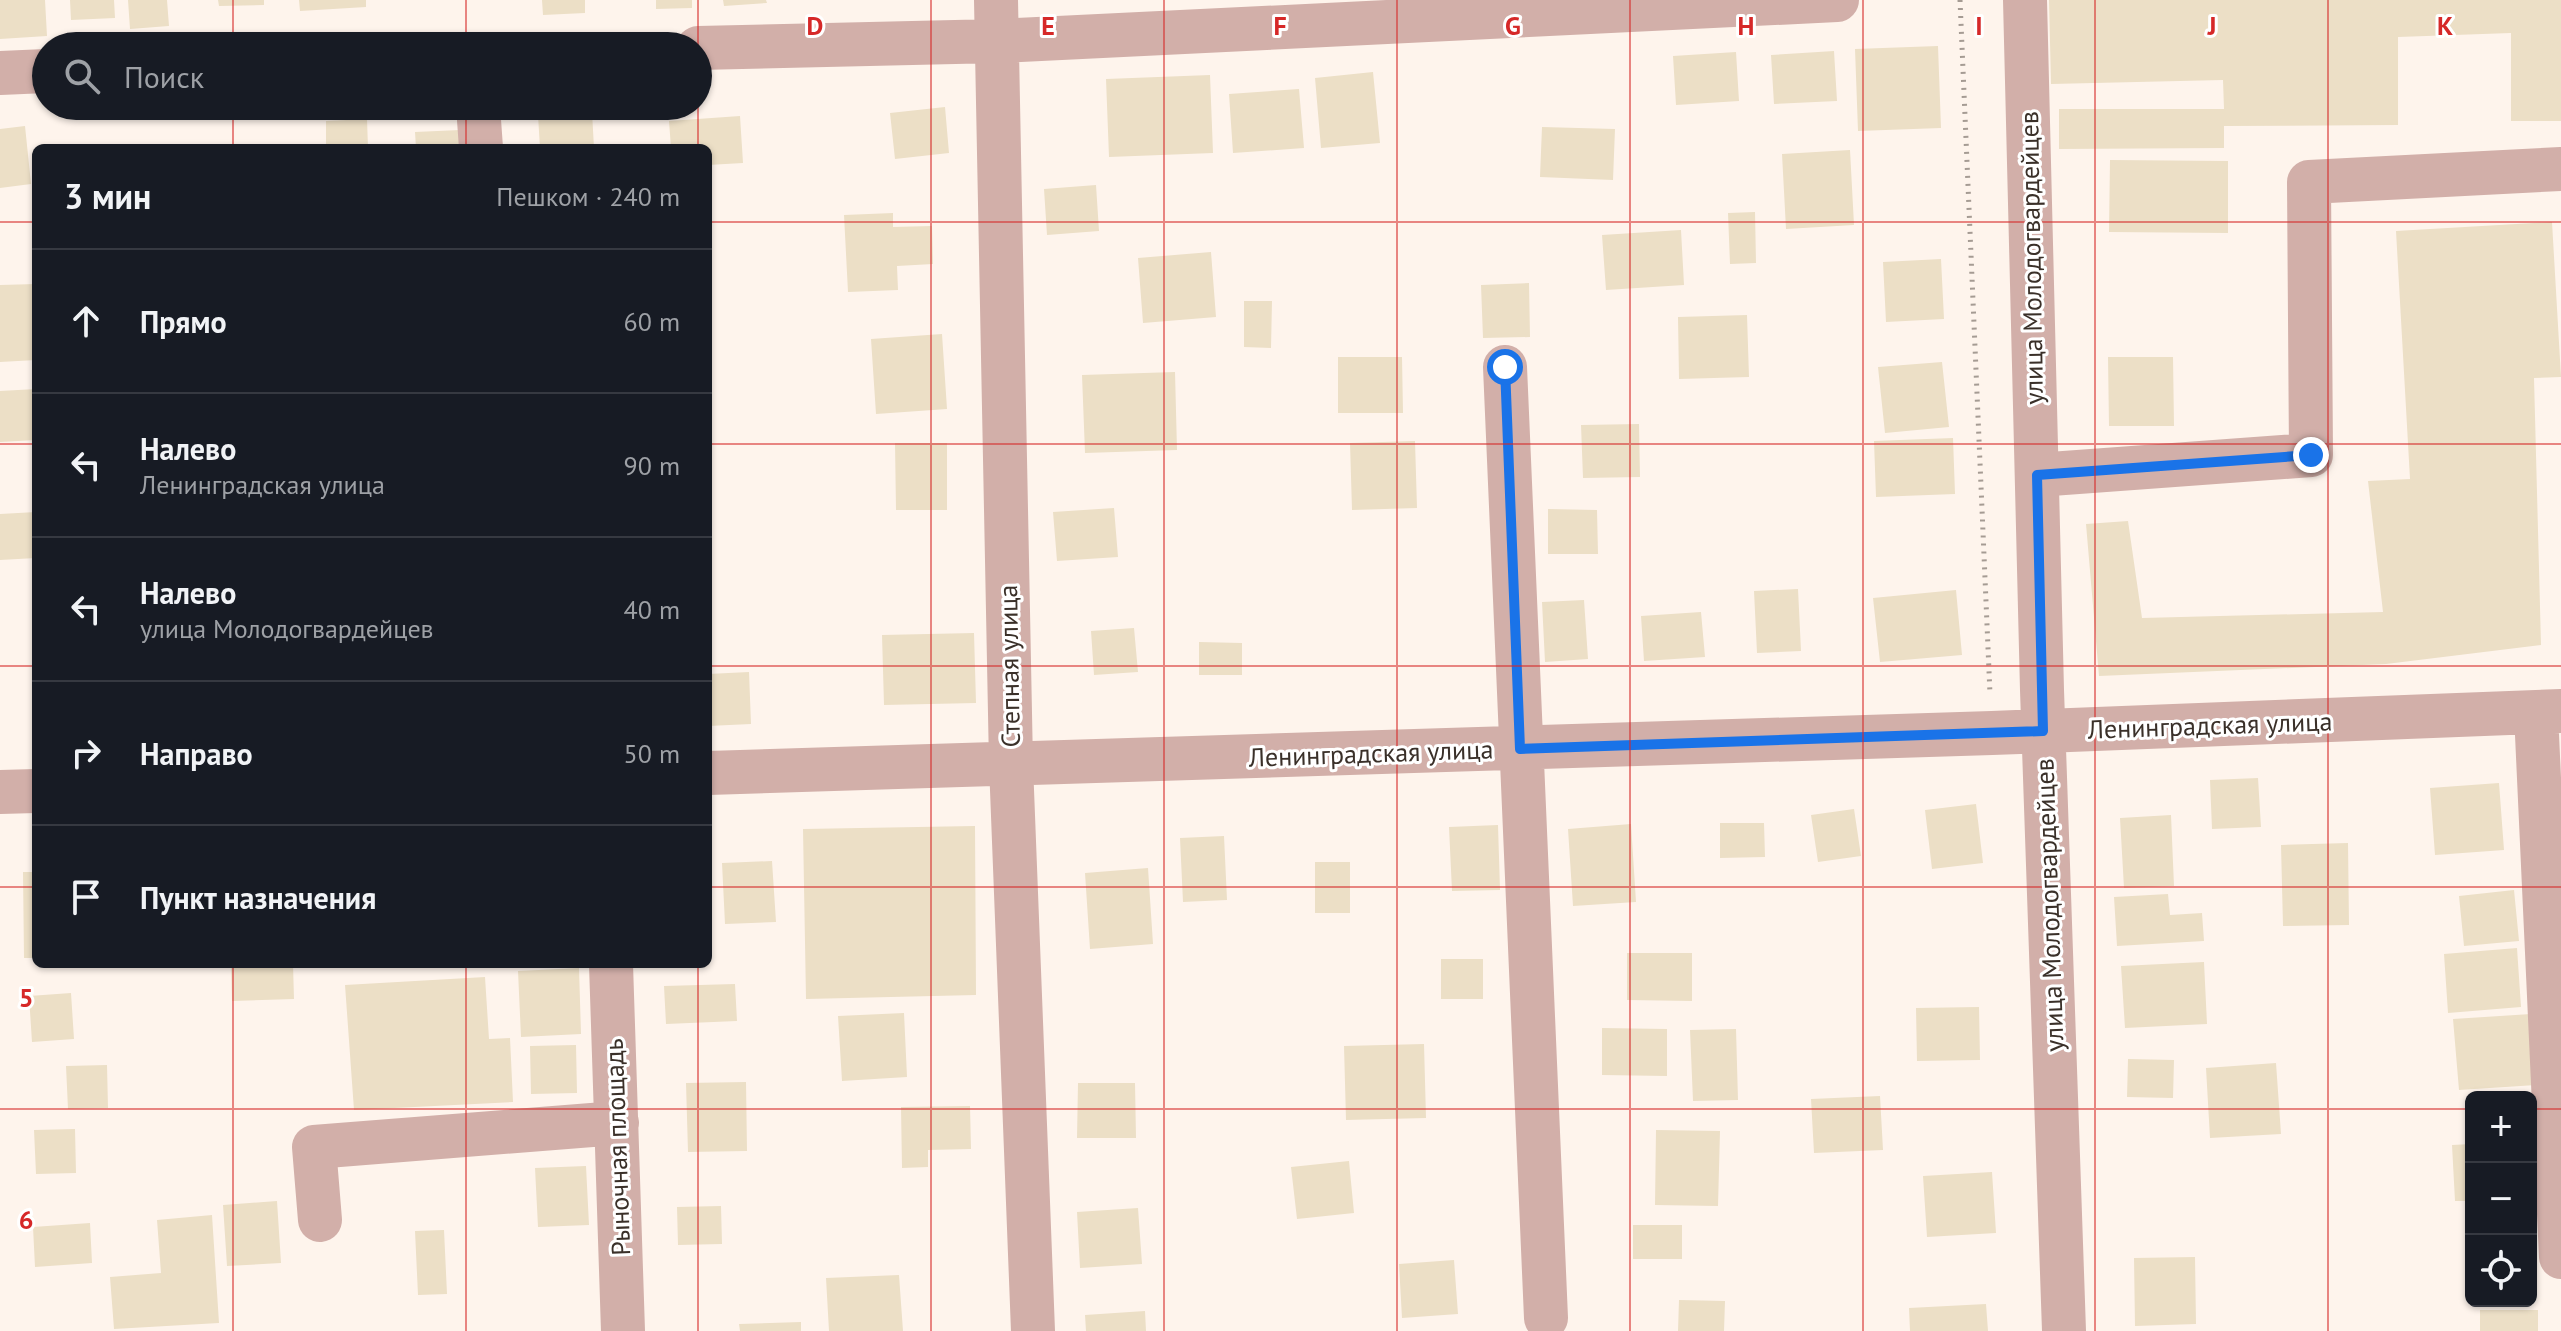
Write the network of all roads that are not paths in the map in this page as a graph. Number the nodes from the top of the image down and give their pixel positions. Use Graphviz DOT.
graph roads {
  1 [pos="1837,0"];
  2 [pos="2025,0"];
  3 [pos="997,20"];
  4 [pos="712,47"];
  5 [pos="32,72"];
  6 [pos="0,73"];
  7 [pos="479,120"];
  8 [pos="481,144"];
  9 [pos="2561,169"];
  10 [pos="1505,367"];
  11 [pos="2037,475"];
  12 [pos="2548,712"];
  13 [pos="2043,731"];
  14 [pos="1520,749"];
  15 [pos="1011,764"];
  16 [pos="712,773"];
  17 [pos="32,791"];
  18 [pos="0,792"];
  19 [pos="611,968"];
  20 [pos="617,1123"];
  21 [pos="320,1220"];
  22 [pos="2561,1257"];
  23 [pos="1546,1318"];
  24 [pos="623,1331"];
  25 [pos="1033,1331"];
  26 [pos="2064,1331"];
  1 -- 3 [label="street"];
  2 -- 11 [label="street, улица Молодогвардейцев"];
  3 -- 4 [label="street"];
  3 -- 15 [label="street, Степная улица"];
  5 -- 6 [label="street"];
  7 -- 8 [label="street"];
  9 -- 11 [label="street"];
  10 -- 14 [label="street"];
  11 -- 13 [label="street, улица Молодогвардейцев"];
  12 -- 13 [label="street, Ленинградская улица"];
  12 -- 22 [label="street"];
  13 -- 14 [label="street, Ленинградская улица"];
  13 -- 26 [label="street, улица Молодогвардейцев"];
  14 -- 15 [label="street, Ленинградская улица"];
  14 -- 23 [label="street"];
  15 -- 16 [label="street, Ленинградская улица"];
  15 -- 25 [label="street, Степная улица"];
  17 -- 18 [label="street"];
  19 -- 20 [label="street, Рыночная площадь"];
  20 -- 21 [label="street"];
  20 -- 24 [label="street, Рыночная площадь"];
}
